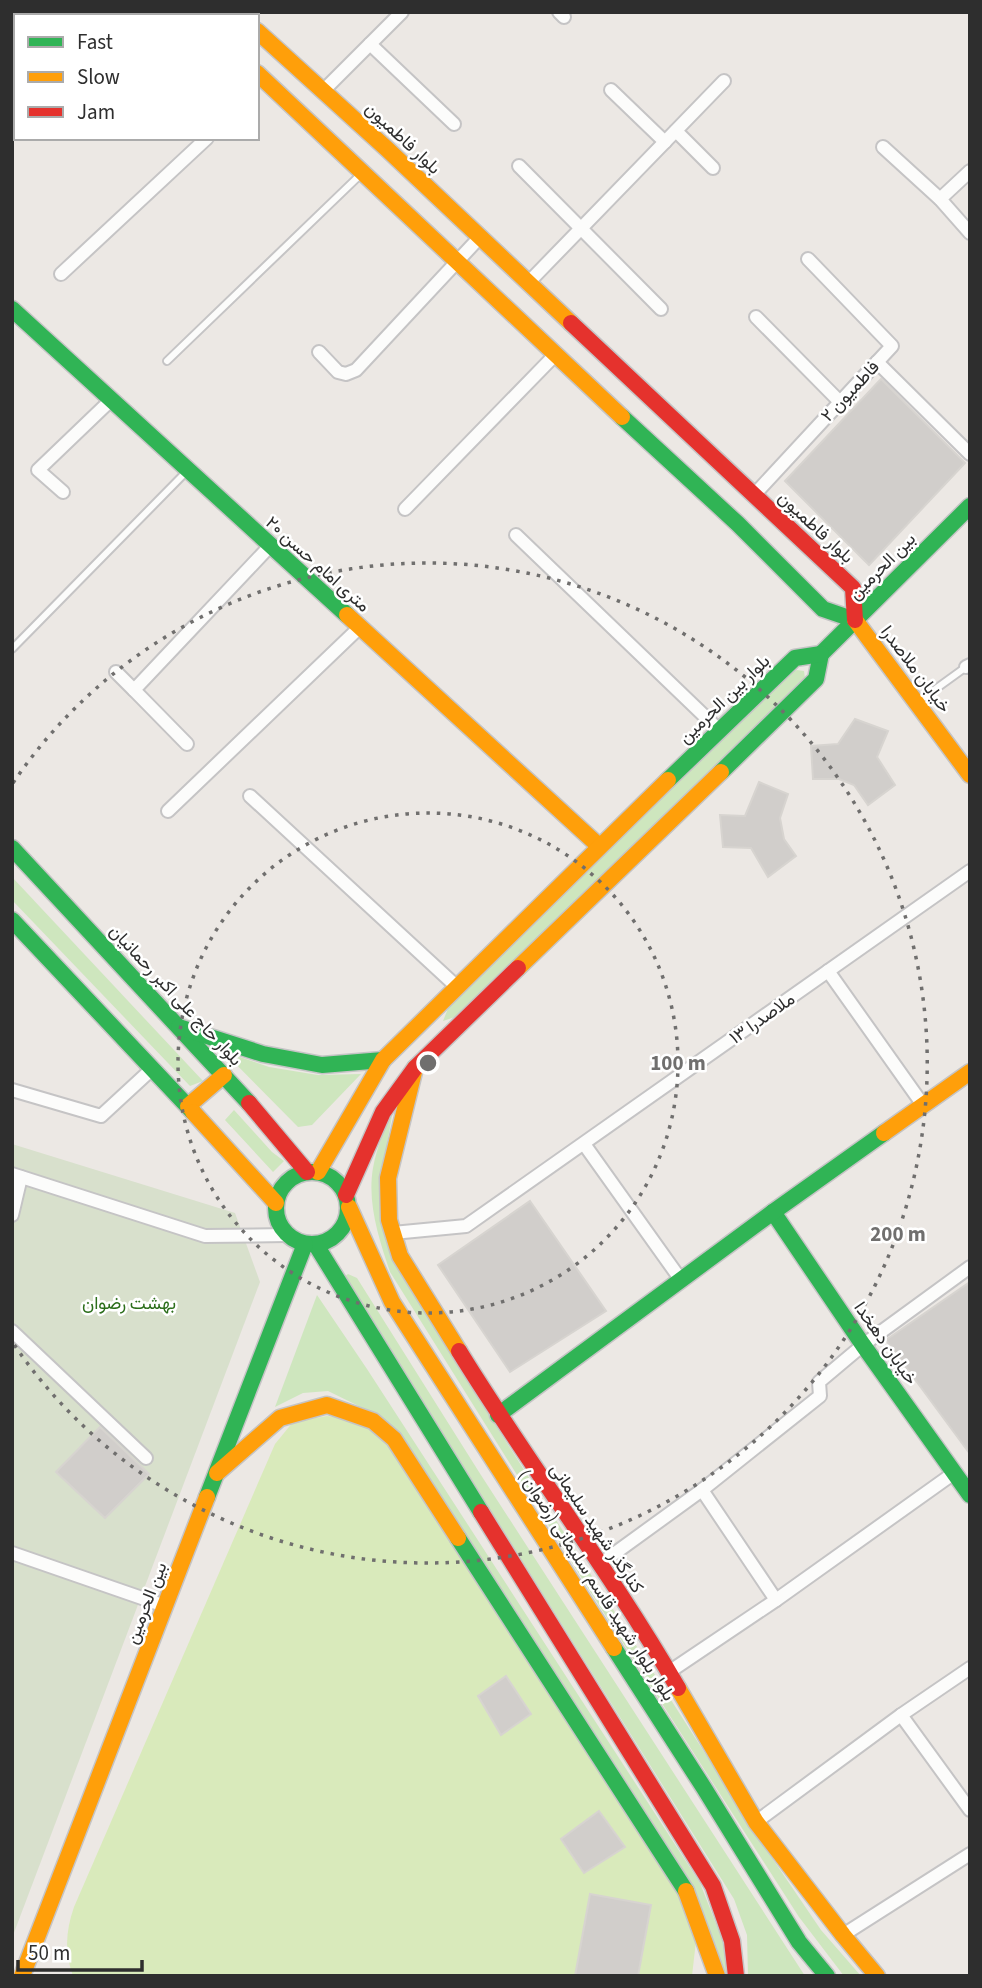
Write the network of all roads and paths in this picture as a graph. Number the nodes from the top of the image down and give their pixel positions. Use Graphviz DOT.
graph roads {
  1 [pos="402,12"];
  2 [pos="259,33"];
  3 [pos="370,44"];
  4 [pos="724,81"];
  5 [pos="260,82"];
  6 [pos="611,90"];
  7 [pos="323,92"];
  8 [pos="454,124"];
  9 [pos="676,131"];
  10 [pos="205,140"];
  11 [pos="665,142"];
  12 [pos="883,147"];
  13 [pos="519,166"];
  14 [pos="713,168"];
  15 [pos="970,171"];
  16 [pos="363,172"];
  17 [pos="940,199"];
  18 [pos="581,229"];
  19 [pos="970,233"];
  20 [pos="480,237"];
  21 [pos="808,259"];
  22 [pos="456,261"];
  23 [pos="61,274"];
  24 [pos="528,283"];
  25 [pos="12,309"];
  26 [pos="661,309"];
  27 [pos="756,317"];
  28 [pos="319,352"];
  29 [pos="555,355"];
  30 [pos="167,361"];
  31 [pos="877,362"];
  32 [pos="111,400"];
  33 [pos="840,402"];
  34 [pos="970,454"];
  35 [pos="187,471"];
  36 [pos="63,492"];
  37 [pos="754,495"];
  38 [pos="970,506"];
  39 [pos="405,509"];
  40 [pos="516,535"];
  41 [pos="270,546"];
  42 [pos="812,574"];
  43 [pos="855,620"];
  44 [pos="359,627"];
  45 [pos="12,649"];
  46 [pos="821,654"];
  47 [pos="968,666"];
  48 [pos="116,672"];
  49 [pos="134,690"];
  50 [pos="918,703"];
  51 [pos="719,730"];
  52 [pos="187,744"];
  53 [pos="970,775"];
  54 [pos="250,796"];
  55 [pos="169,811"];
  56 [pos="600,846"];
  57 [pos="12,848"];
  58 [pos="970,871"];
  59 [pos="12,920"];
  60 [pos="828,971"];
  61 [pos="456,986"];
  62 [pos="425,1018"];
  63 [pos="178,1026"];
  64 [pos="447,1037"];
  65 [pos="383,1060"];
  66 [pos="153,1068"];
  67 [pos="415,1068"];
  68 [pos="970,1072"];
  69 [pos="223,1075"];
  70 [pos="12,1090"];
  71 [pos="923,1105"];
  72 [pos="188,1106"];
  73 [pos="584,1144"];
  74 [pos="312,1172"];
  75 [pos="17,1175"];
  76 [pos="348,1201"];
  77 [pos="276,1203"];
  78 [pos="774,1212"];
  79 [pos="12,1215"];
  80 [pos="393,1233"];
  81 [pos="287,1235"];
  82 [pos="310,1245"];
  83 [pos="970,1266"];
  84 [pos="681,1280"];
  85 [pos="12,1331"];
  86 [pos="863,1345"];
  87 [pos="498,1415"];
  88 [pos="146,1458"];
  89 [pos="217,1473"];
  90 [pos="954,1473"];
  91 [pos="702,1490"];
  92 [pos="970,1494"];
  93 [pos="12,1553"];
  94 [pos="600,1564"];
  95 [pos="776,1600"];
  96 [pos="165,1606"];
  97 [pos="970,1668"];
  98 [pos="669,1672"];
  99 [pos="901,1715"];
  100 [pos="970,1810"];
  101 [pos="756,1822"];
  102 [pos="970,1854"];
  103 [pos="843,1935"];
  104 [pos="22,1976"];
  105 [pos="717,1976"];
  106 [pos="736,1976"];
  107 [pos="827,1976"];
  108 [pos="877,1976"];
  1 -- 3 [label="street"];
  2 -- 7 [label="street, بلوار فاطمیون"];
  3 -- 7 [label="street"];
  3 -- 8 [label="street"];
  4 -- 9 [label="street"];
  5 -- 16 [label="street, بلوار فاطمیون"];
  6 -- 11 [label="street"];
  7 -- 20 [label="street, بلوار فاطمیون"];
  9 -- 11 [label="street"];
  9 -- 14 [label="street"];
  10 -- 23 [label="street"];
  11 -- 18 [label="street"];
  12 -- 17 [label="street"];
  13 -- 18 [label="street"];
  15 -- 17 [label="street"];
  16 -- 22 [label="street, بلوار فاطمیون"];
  16 -- 30 [label="lane"];
  17 -- 19 [label="street"];
  18 -- 24 [label="street"];
  18 -- 26 [label="street"];
  20 -- 22 [label="street"];
  20 -- 24 [label="street, بلوار فاطمیون"];
  21 -- 31 [label="street, فاطمیون ۲"];
  22 -- 28 [label="street"];
  22 -- 29 [label="street, بلوار فاطمیون"];
  24 -- 37 [label="street, بلوار فاطمیون"];
  25 -- 32 [label="street, ۲۰ متری امام حسن"];
  27 -- 33 [label="street"];
  29 -- 39 [label="street"];
  29 -- 42 [label="street, بلوار فاطمیون"];
  31 -- 33 [label="street, فاطمیون ۲"];
  31 -- 34 [label="street"];
  32 -- 35 [label="street, ۲۰ متری امام حسن"];
  32 -- 36 [label="street"];
  33 -- 37 [label="street, فاطمیون ۲"];
  35 -- 41 [label="street, ۲۰ متری امام حسن"];
  35 -- 45 [label="lane"];
  37 -- 42 [label="street, بلوار فاطمیون"];
  38 -- 43 [label="street, بین الحرمین"];
  40 -- 51 [label="street"];
  41 -- 44 [label="street, ۲۰ متری امام حسن"];
  41 -- 49 [label="street"];
  42 -- 43 [label="street, بلوار فاطمیون"];
  42 -- 43 [label="street, بلوار فاطمیون"];
  43 -- 46 [label="street, بین الحرمین"];
  43 -- 50 [label="street, خیابان ملاصدرا"];
  44 -- 55 [label="street"];
  44 -- 56 [label="street, ۲۰ متری امام حسن"];
  46 -- 51 [label="street, بلوار بین الحرمین"];
  46 -- 64 [label="street"];
  47 -- 50 [label="lane"];
  48 -- 49 [label="street"];
  49 -- 52 [label="street"];
  50 -- 53 [label="street, خیابان ملاصدرا"];
  51 -- 56 [label="street, بلوار بین الحرمین"];
  54 -- 61 [label="street"];
  56 -- 61 [label="street, بلوار بین الحرمین"];
  57 -- 63 [label="street, بلوار حاج علی اکبر رحمانیان"];
  58 -- 60 [label="street, ملاصدرا ۱۳"];
  59 -- 66 [label="street"];
  60 -- 71 [label="street"];
  60 -- 73 [label="street, ملاصدرا ۱۳"];
  61 -- 62 [label="street, بلوار بین الحرمین"];
  62 -- 64 [label="street"];
  62 -- 65 [label="street, بلوار بین الحرمین"];
  63 -- 65 [label="street"];
  63 -- 69 [label="street, بلوار حاج علی اکبر رحمانیان"];
  64 -- 67 [label="street"];
  65 -- 74 [label="street, بلوار بین الحرمین"];
  66 -- 70 [label="street"];
  66 -- 72 [label="street"];
  67 -- 76 [label="street"];
  67 -- 80 [label="street, کنارگذر شهید سلیمانی"];
  68 -- 71 [label="street"];
  69 -- 72 [label="street"];
  69 -- 74 [label="street, بلوار حاج علی اکبر رحمانیان"];
  71 -- 78 [label="street"];
  72 -- 77 [label="street"];
  73 -- 80 [label="street, ملاصدرا ۱۳"];
  73 -- 84 [label="street"];
  74 -- 76 [label="street"];
  74 -- 77 [label="street"];
  75 -- 79 [label="street"];
  75 -- 81 [label="street"];
  76 -- 82 [label="street"];
  76 -- 107 [label="street, بلوار بلوار شهید قاسم سلیمانی (رضوان )"];
  77 -- 81 [label="street"];
  78 -- 84 [label="street"];
  78 -- 86 [label="street, خیابان دهخدا"];
  80 -- 87 [label="street, کنارگذر شهید سلیمانی"];
  81 -- 82 [label="street"];
  82 -- 89 [label="street, بین الحرمین"];
  82 -- 106 [label="street"];
  83 -- 86 [label="street"];
  84 -- 87 [label="street"];
  85 -- 88 [label="street"];
  86 -- 90 [label="street, خیابان دهخدا"];
  86 -- 91 [label="street"];
  87 -- 94 [label="street, کنارگذر شهید سلیمانی"];
  89 -- 96 [label="street, بین الحرمین"];
  89 -- 105 [label="street"];
  90 -- 92 [label="street, خیابان دهخدا"];
  90 -- 95 [label="street"];
  91 -- 94 [label="street"];
  91 -- 95 [label="street"];
  93 -- 96 [label="street"];
  94 -- 98 [label="street, کنارگذر شهید سلیمانی"];
  95 -- 98 [label="street"];
  96 -- 104 [label="street, بین الحرمین"];
  97 -- 99 [label="street"];
  98 -- 101 [label="street, کنارگذر شهید سلیمانی"];
  99 -- 100 [label="street"];
  99 -- 101 [label="street"];
  101 -- 103 [label="street, کنارگذر شهید سلیمانی"];
  102 -- 103 [label="street"];
  103 -- 108 [label="street, کنارگذر شهید سلیمانی"];
}
